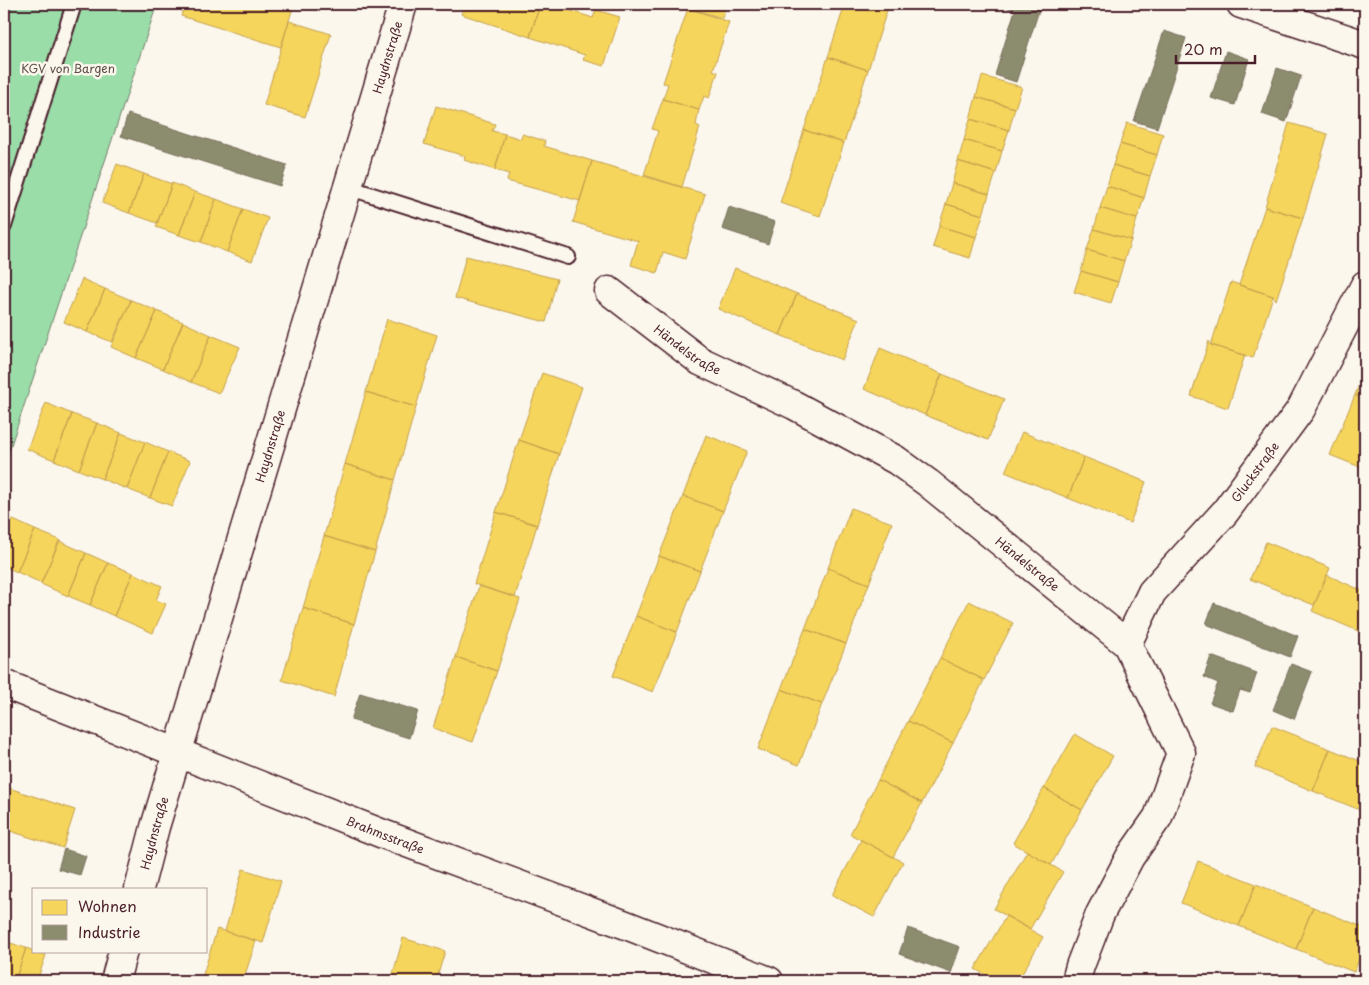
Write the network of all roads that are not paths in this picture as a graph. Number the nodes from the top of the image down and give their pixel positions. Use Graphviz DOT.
graph roads {
  1 [pos="74,4"];
  2 [pos="402,4"];
  3 [pos="1241,4"];
  4 [pos="1365,45"];
  5 [pos="348,187"];
  6 [pos="4,226"];
  7 [pos="568,257"];
  8 [pos="1365,285"];
  9 [pos="609,291"];
  10 [pos="1127,644"];
  11 [pos="4,684"];
  12 [pos="178,754"];
  13 [pos="139,888"];
  14 [pos="123,952"];
  15 [pos="115,981"];
  16 [pos="768,981"];
  17 [pos="1076,981"];
  1 -- 6 [label="lane"];
  2 -- 5 [label="street, Haydnstraße"];
  3 -- 4 [label="street"];
  5 -- 7 [label="lane"];
  5 -- 12 [label="street, Haydnstraße"];
  8 -- 10 [label="street, Gluckstraße"];
  9 -- 10 [label="street, Händelstraße"];
  10 -- 17 [label="street, Händelstraße"];
  11 -- 12 [label="street, Brahmsstraße"];
  12 -- 13 [label="street, Haydnstraße"];
  12 -- 16 [label="street, Brahmsstraße"];
  14 -- 15 [label="street"];
}
